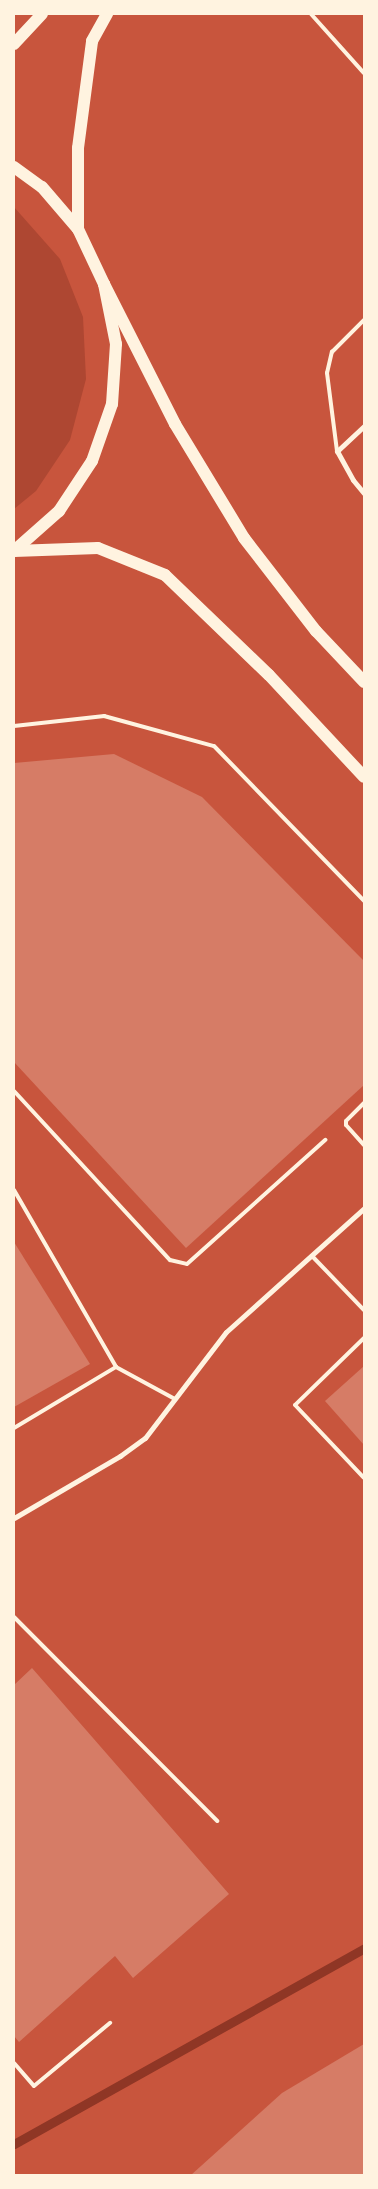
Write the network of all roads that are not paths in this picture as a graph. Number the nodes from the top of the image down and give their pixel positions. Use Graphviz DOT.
graph roads {
  1 [pos="42,14"];
  2 [pos="107,14"];
  3 [pos="311,14"];
  4 [pos="14,44"];
  5 [pos="364,73"];
  6 [pos="14,167"];
  7 [pos="78,229"];
  8 [pos="104,284"];
  9 [pos="364,320"];
  10 [pos="364,426"];
  11 [pos="337,451"];
  12 [pos="364,493"];
  13 [pos="14,551"];
  14 [pos="364,682"];
  15 [pos="14,726"];
  16 [pos="364,777"];
  17 [pos="364,901"];
  18 [pos="14,1091"];
  19 [pos="364,1103"];
  20 [pos="325,1140"];
  21 [pos="364,1145"];
  22 [pos="14,1190"];
  23 [pos="364,1208"];
  24 [pos="312,1256"];
  25 [pos="364,1310"];
  26 [pos="364,1338"];
  27 [pos="116,1367"];
  28 [pos="175,1400"];
  29 [pos="14,1428"];
  30 [pos="364,1478"];
  31 [pos="14,1518"];
  32 [pos="14,1617"];
  33 [pos="217,1821"];
  34 [pos="110,2023"];
  35 [pos="14,2063"];
  1 -- 4 [label="main road"];
  2 -- 7 [label="main road"];
  3 -- 5 [label="lane"];
  6 -- 7 [label="main road"];
  7 -- 8 [label="main road"];
  8 -- 13 [label="main road"];
  8 -- 14 [label="main road"];
  9 -- 11 [label="lane"];
  10 -- 11 [label="street"];
  11 -- 12 [label="street"];
  13 -- 16 [label="main road"];
  15 -- 17 [label="lane"];
  18 -- 20 [label="lane"];
  19 -- 21 [label="lane"];
  22 -- 27 [label="lane"];
  23 -- 24 [label="street"];
  24 -- 25 [label="lane"];
  24 -- 28 [label="street"];
  26 -- 30 [label="lane"];
  27 -- 28 [label="lane"];
  27 -- 29 [label="lane"];
  28 -- 31 [label="street"];
  32 -- 33 [label="lane"];
  34 -- 35 [label="lane"];
}
